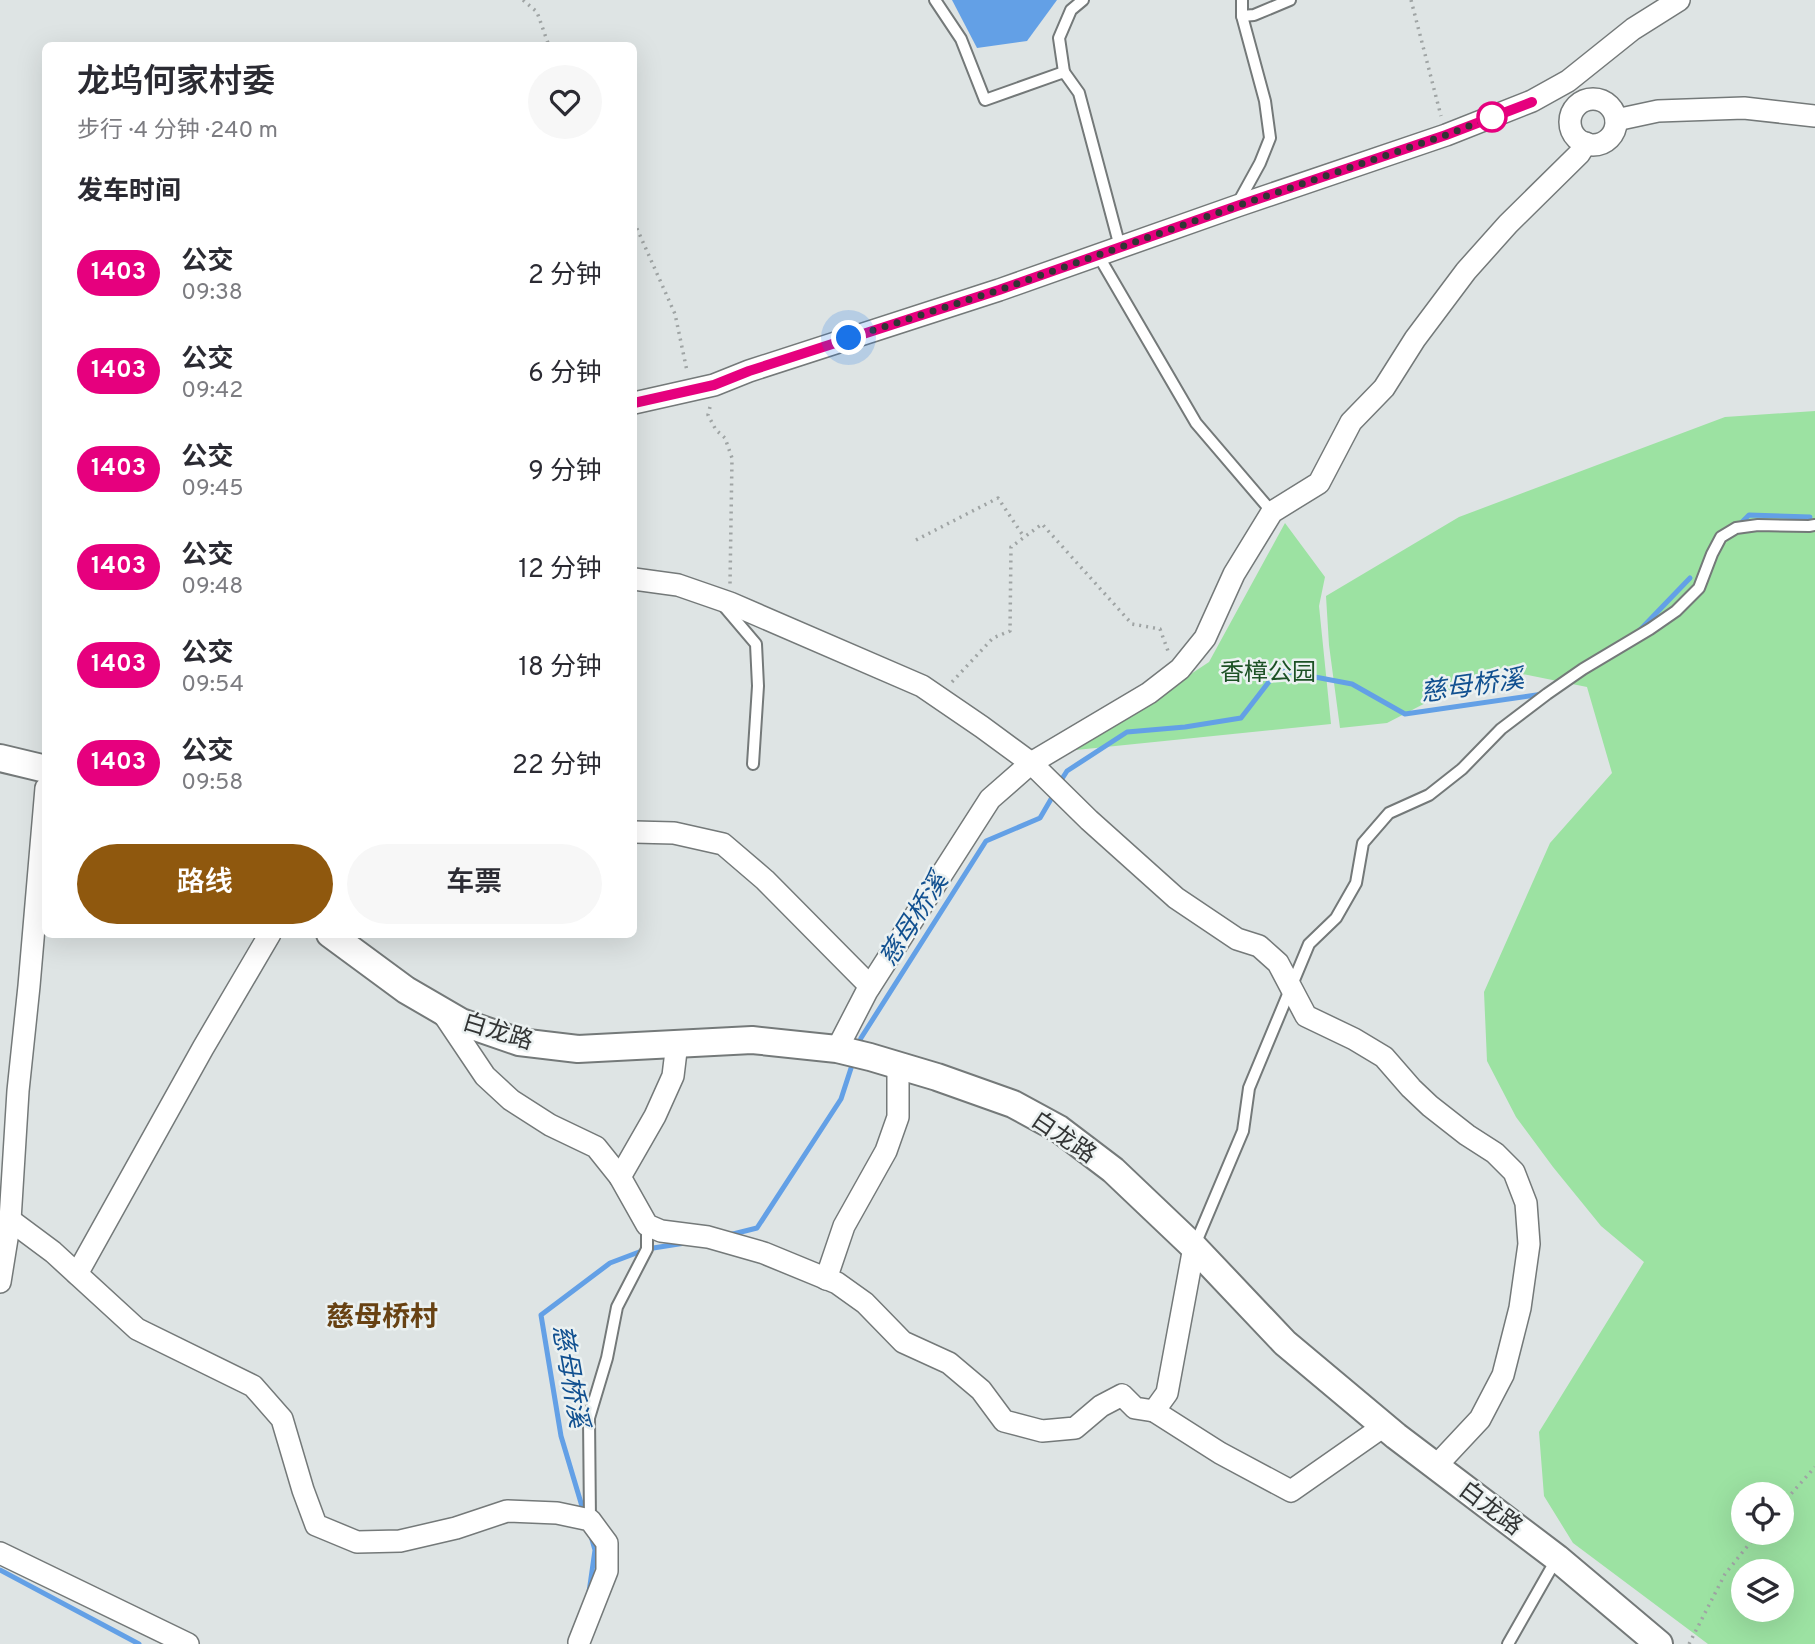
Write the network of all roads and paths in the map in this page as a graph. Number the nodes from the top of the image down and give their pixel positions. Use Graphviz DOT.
graph roads {
  1 [pos="523,0"];
  2 [pos="935,0"];
  3 [pos="1083,0"];
  4 [pos="1242,0"];
  5 [pos="1290,0"];
  6 [pos="1411,0"];
  7 [pos="1679,0"];
  8 [pos="1242,16"];
  9 [pos="548,42"];
  10 [pos="1064,72"];
  11 [pos="1567,81"];
  12 [pos="1579,104"];
  13 [pos="1815,116"];
  14 [pos="1616,120"];
  15 [pos="1446,135"];
  16 [pos="1586,143"];
  17 [pos="1237,206"];
  18 [pos="637,229"];
  19 [pos="1121,247"];
  20 [pos="1098,255"];
  21 [pos="714,385"];
  22 [pos="692,390"];
  23 [pos="637,402"];
  24 [pos="1272,512"];
  25 [pos="1815,525"];
  26 [pos="1024,537"];
  27 [pos="916,540"];
  28 [pos="637,579"];
  29 [pos="724,601"];
  30 [pos="1176,673"];
  31 [pos="937,697"];
  32 [pos="0,758"];
  33 [pos="1031,763"];
  34 [pos="753,764"];
  35 [pos="42,768"];
  36 [pos="637,832"];
  37 [pos="42,834"];
  38 [pos="268,938"];
  39 [pos="335,938"];
  40 [pos="870,986"];
  41 [pos="1291,990"];
  42 [pos="442,1011"];
  43 [pos="677,1043"];
  44 [pos="837,1049"];
  45 [pos="898,1065"];
  46 [pos="620,1177"];
  47 [pos="10,1220"];
  48 [pos="647,1226"];
  49 [pos="1194,1247"];
  50 [pos="77,1274"];
  51 [pos="826,1279"];
  52 [pos="0,1282"];
  53 [pos="1154,1411"];
  54 [pos="1384,1426"];
  55 [pos="1436,1466"];
  56 [pos="1815,1468"];
  57 [pos="1794,1491"];
  58 [pos="590,1520"];
  59 [pos="1748,1545"];
  60 [pos="0,1553"];
  61 [pos="1557,1558"];
  62 [pos="580,1643"];
  63 [pos="188,1644"];
  64 [pos="1508,1644"];
  65 [pos="1659,1644"];
  66 [pos="1689,1644"];
  1 -- 9 [label="path"];
  2 -- 10 [label="lane"];
  3 -- 10 [label="lane"];
  4 -- 8 [label="lane"];
  5 -- 8 [label="lane"];
  6 -- 15 [label="path"];
  7 -- 11 [label="street"];
  8 -- 17 [label="lane"];
  10 -- 19 [label="lane"];
  11 -- 12 [label="street"];
  11 -- 15 [label="street"];
  12 -- 14 [label="street"];
  12 -- 16 [label="street"];
  13 -- 14 [label="street"];
  14 -- 16 [label="street"];
  15 -- 17 [label="street"];
  16 -- 24 [label="street"];
  17 -- 19 [label="street"];
  18 -- 22 [label="path"];
  19 -- 20 [label="street"];
  20 -- 21 [label="street"];
  20 -- 24 [label="lane"];
  21 -- 22 [label="street"];
  21 -- 29 [label="path"];
  22 -- 23 [label="street"];
  24 -- 30 [label="street"];
  25 -- 41 [label="lane"];
  26 -- 27 [label="path"];
  26 -- 30 [label="path"];
  26 -- 31 [label="path"];
  28 -- 29 [label="street"];
  29 -- 31 [label="street"];
  29 -- 34 [label="lane"];
  30 -- 33 [label="street"];
  31 -- 33 [label="street"];
  32 -- 35 [label="street"];
  33 -- 40 [label="street"];
  33 -- 41 [label="street"];
  36 -- 40 [label="street"];
  37 -- 47 [label="street"];
  38 -- 50 [label="street"];
  39 -- 42 [label="street, 白龙路"];
  40 -- 44 [label="street"];
  41 -- 49 [label="lane"];
  41 -- 55 [label="street"];
  42 -- 43 [label="street, 白龙路"];
  42 -- 46 [label="street"];
  43 -- 44 [label="street, 白龙路"];
  43 -- 46 [label="street"];
  44 -- 45 [label="street, 白龙路"];
  45 -- 49 [label="street, 白龙路"];
  45 -- 51 [label="street"];
  46 -- 48 [label="street"];
  47 -- 50 [label="street"];
  47 -- 52 [label="street"];
  48 -- 51 [label="street"];
  48 -- 58 [label="lane"];
  49 -- 53 [label="street"];
  49 -- 54 [label="street, 白龙路"];
  50 -- 58 [label="street"];
  51 -- 53 [label="street"];
  53 -- 54 [label="street"];
  54 -- 55 [label="street, 白龙路"];
  55 -- 61 [label="street, 白龙路"];
  56 -- 57 [label="path"];
  58 -- 62 [label="street"];
  59 -- 66 [label="path"];
  60 -- 63 [label="street"];
  61 -- 64 [label="lane"];
  61 -- 65 [label="street, 白龙路"];
}
